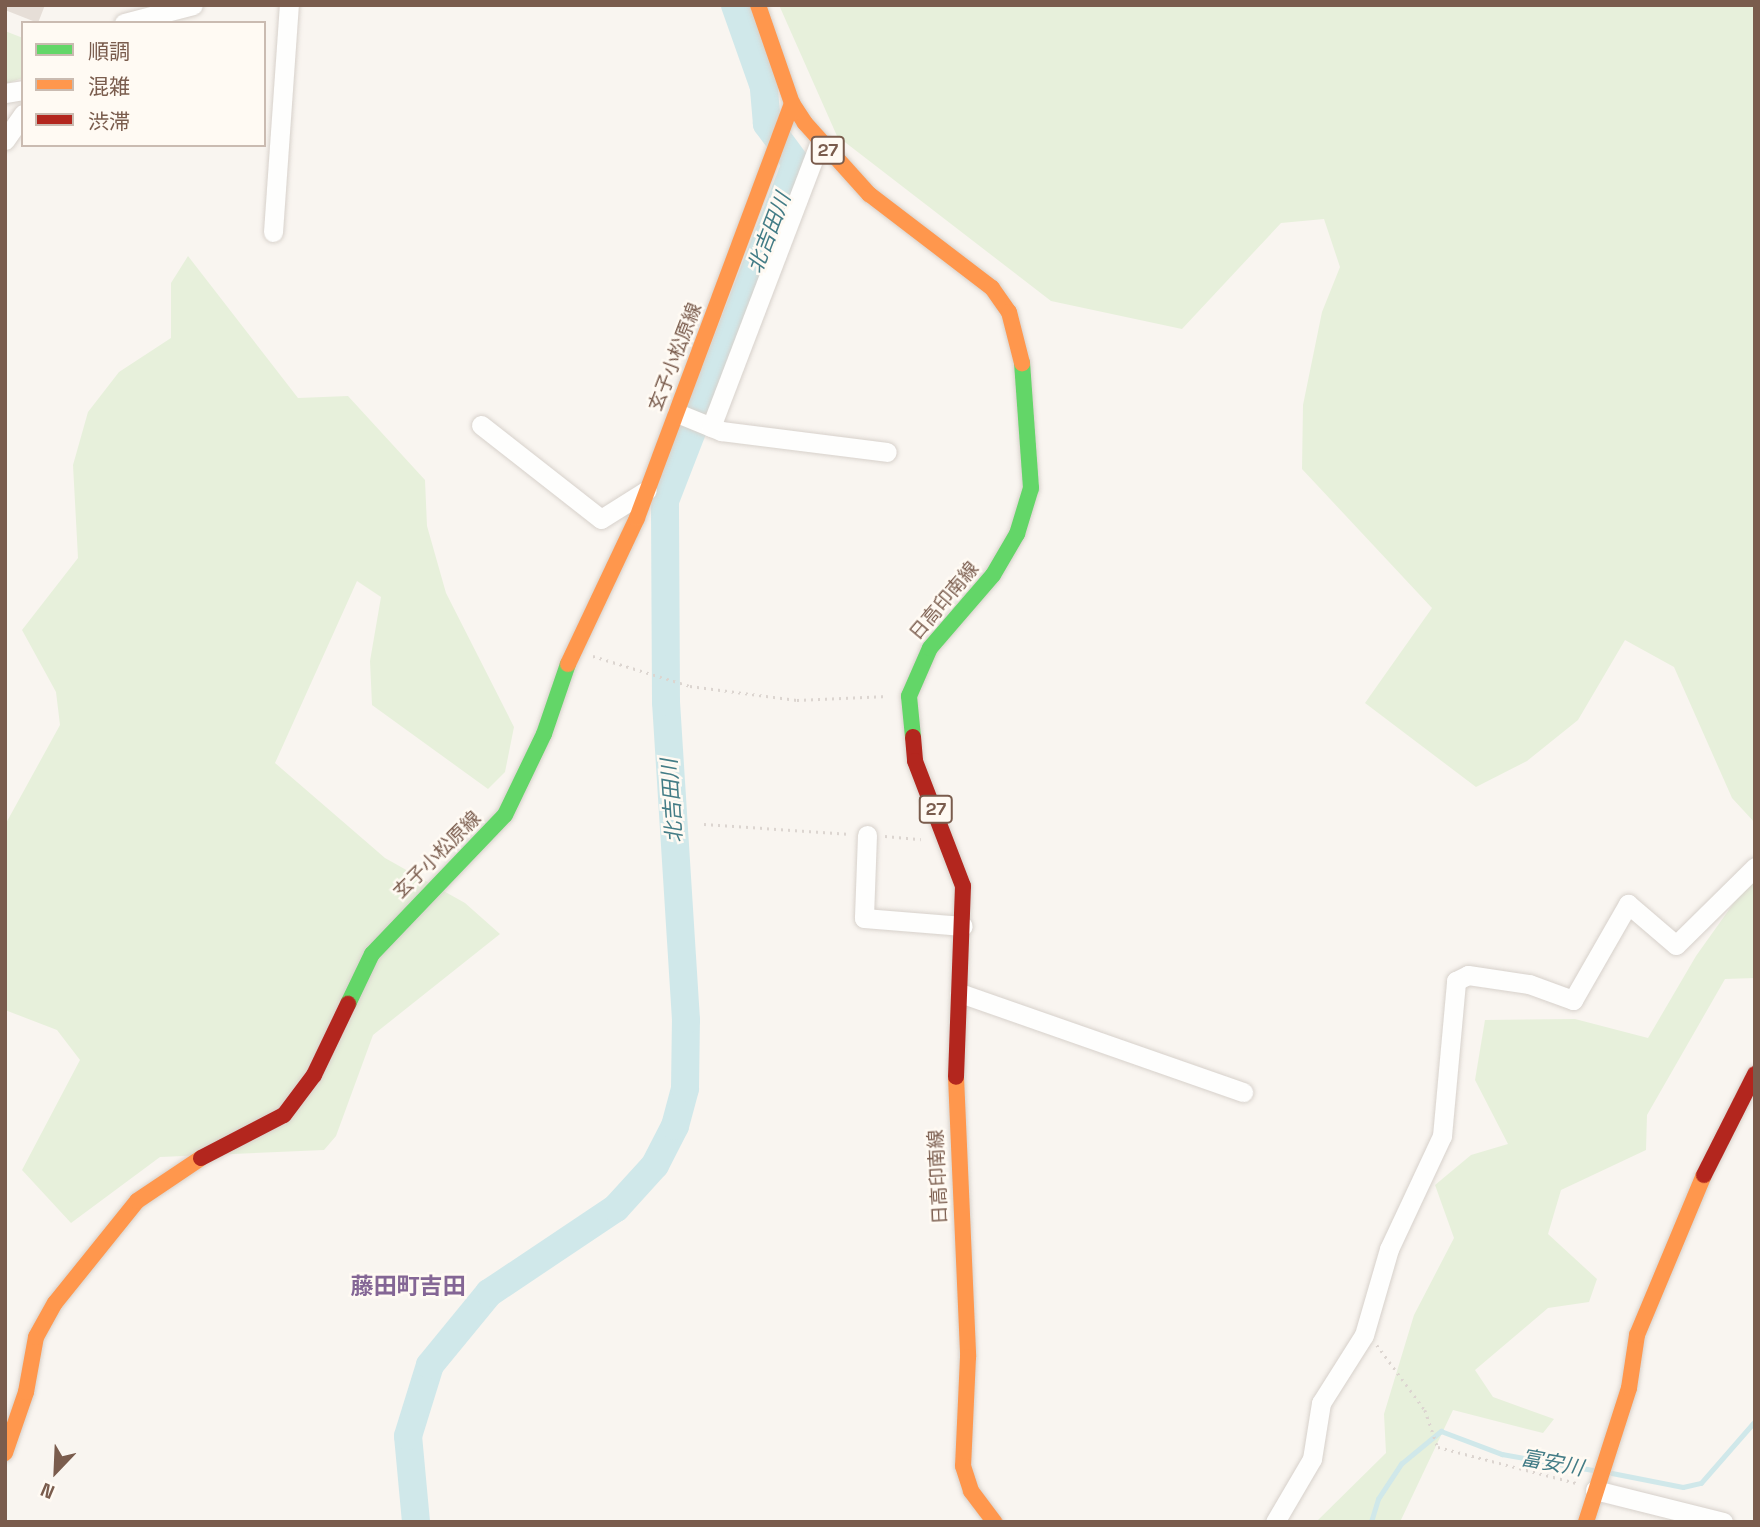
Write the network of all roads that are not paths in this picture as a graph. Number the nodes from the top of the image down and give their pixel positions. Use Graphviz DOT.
graph roads {
  1 [pos="193,5"];
  2 [pos="289,5"];
  3 [pos="758,5"];
  4 [pos="132,21"];
  5 [pos="792,103"];
  6 [pos="21,117"];
  7 [pos="5,140"];
  8 [pos="820,142"];
  9 [pos="273,232"];
  10 [pos="677,413"];
  11 [pos="481,425"];
  12 [pos="710,427"];
  13 [pos="887,452"];
  14 [pos="647,490"];
  15 [pos="867,835"];
  16 [pos="1755,867"];
  17 [pos="962,926"];
  18 [pos="960,993"];
  19 [pos="1755,1074"];
  20 [pos="1242,1092"];
  21 [pos="5,1453"];
  22 [pos="1596,1489"];
  23 [pos="994,1522"];
  24 [pos="1275,1522"];
  25 [pos="1586,1522"];
  26 [pos="1723,1522"];
  1 -- 4 [label="street"];
  2 -- 9 [label="street"];
  3 -- 5 [label="main road, 日高印南線 / 27"];
  5 -- 8 [label="main road, 日高印南線 / 27"];
  5 -- 10 [label="main road, 玄子小松原線"];
  6 -- 7 [label="street"];
  8 -- 12 [label="street"];
  8 -- 17 [label="main road, 日高印南線 / 27"];
  10 -- 12 [label="street"];
  10 -- 14 [label="main road, 玄子小松原線"];
  11 -- 14 [label="street"];
  12 -- 13 [label="street"];
  14 -- 21 [label="main road, 玄子小松原線"];
  15 -- 17 [label="street"];
  16 -- 24 [label="street"];
  17 -- 18 [label="main road, 日高印南線 / 27"];
  18 -- 20 [label="street"];
  18 -- 23 [label="main road, 日高印南線 / 27"];
  19 -- 22 [label="main road"];
  22 -- 25 [label="main road"];
  22 -- 26 [label="street"];
}
